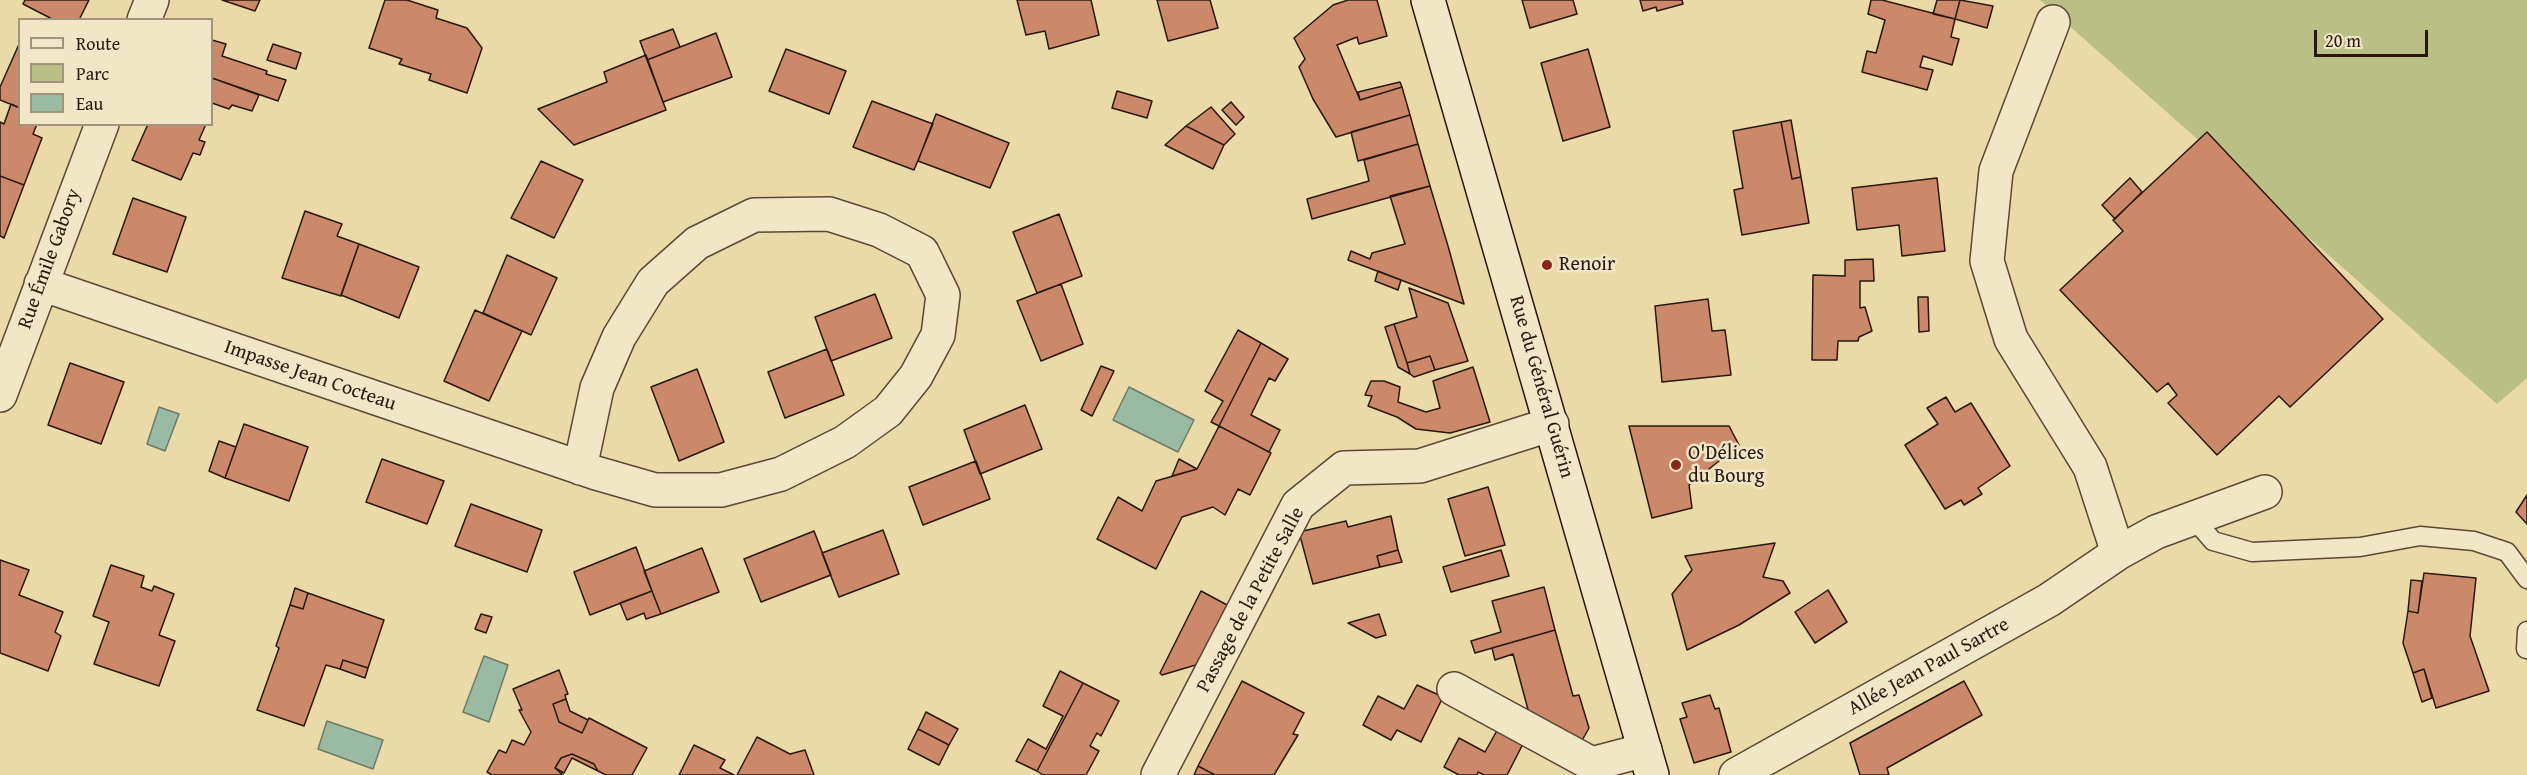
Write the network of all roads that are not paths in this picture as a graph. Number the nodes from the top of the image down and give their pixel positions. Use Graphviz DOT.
graph roads {
  1 [pos="152,0"];
  2 [pos="1428,0"];
  3 [pos="145,18"];
  4 [pos="2053,22"];
  5 [pos="101,126"];
  6 [pos="41,285"];
  7 [pos="0,395"];
  8 [pos="1552,424"];
  9 [pos="580,468"];
  10 [pos="2265,492"];
  11 [pos="2193,518"];
  12 [pos="2118,553"];
  13 [pos="2527,579"];
  14 [pos="1454,689"];
  15 [pos="1648,763"];
  16 [pos="1158,775"];
  17 [pos="1736,775"];
  1 -- 3 [label="street"];
  2 -- 8 [label="street, Rue du Général Guérin"];
  4 -- 12 [label="street"];
  5 -- 6 [label="street, Rue Émile Gabory"];
  6 -- 7 [label="street, Rue Émile Gabory"];
  6 -- 9 [label="street, Impasse Jean Cocteau"];
  8 -- 15 [label="street, Rue du Général Guérin"];
  8 -- 16 [label="street, Passage de la Petite Salle"];
  9 -- 9 [label="street, Impasse Jean Cocteau"];
  10 -- 11 [label="street, Allée Jean Paul Sartre"];
  11 -- 12 [label="street, Allée Jean Paul Sartre"];
  11 -- 13 [label="lane"];
  12 -- 17 [label="street, Allée Jean Paul Sartre"];
  14 -- 15 [label="street"];
}
